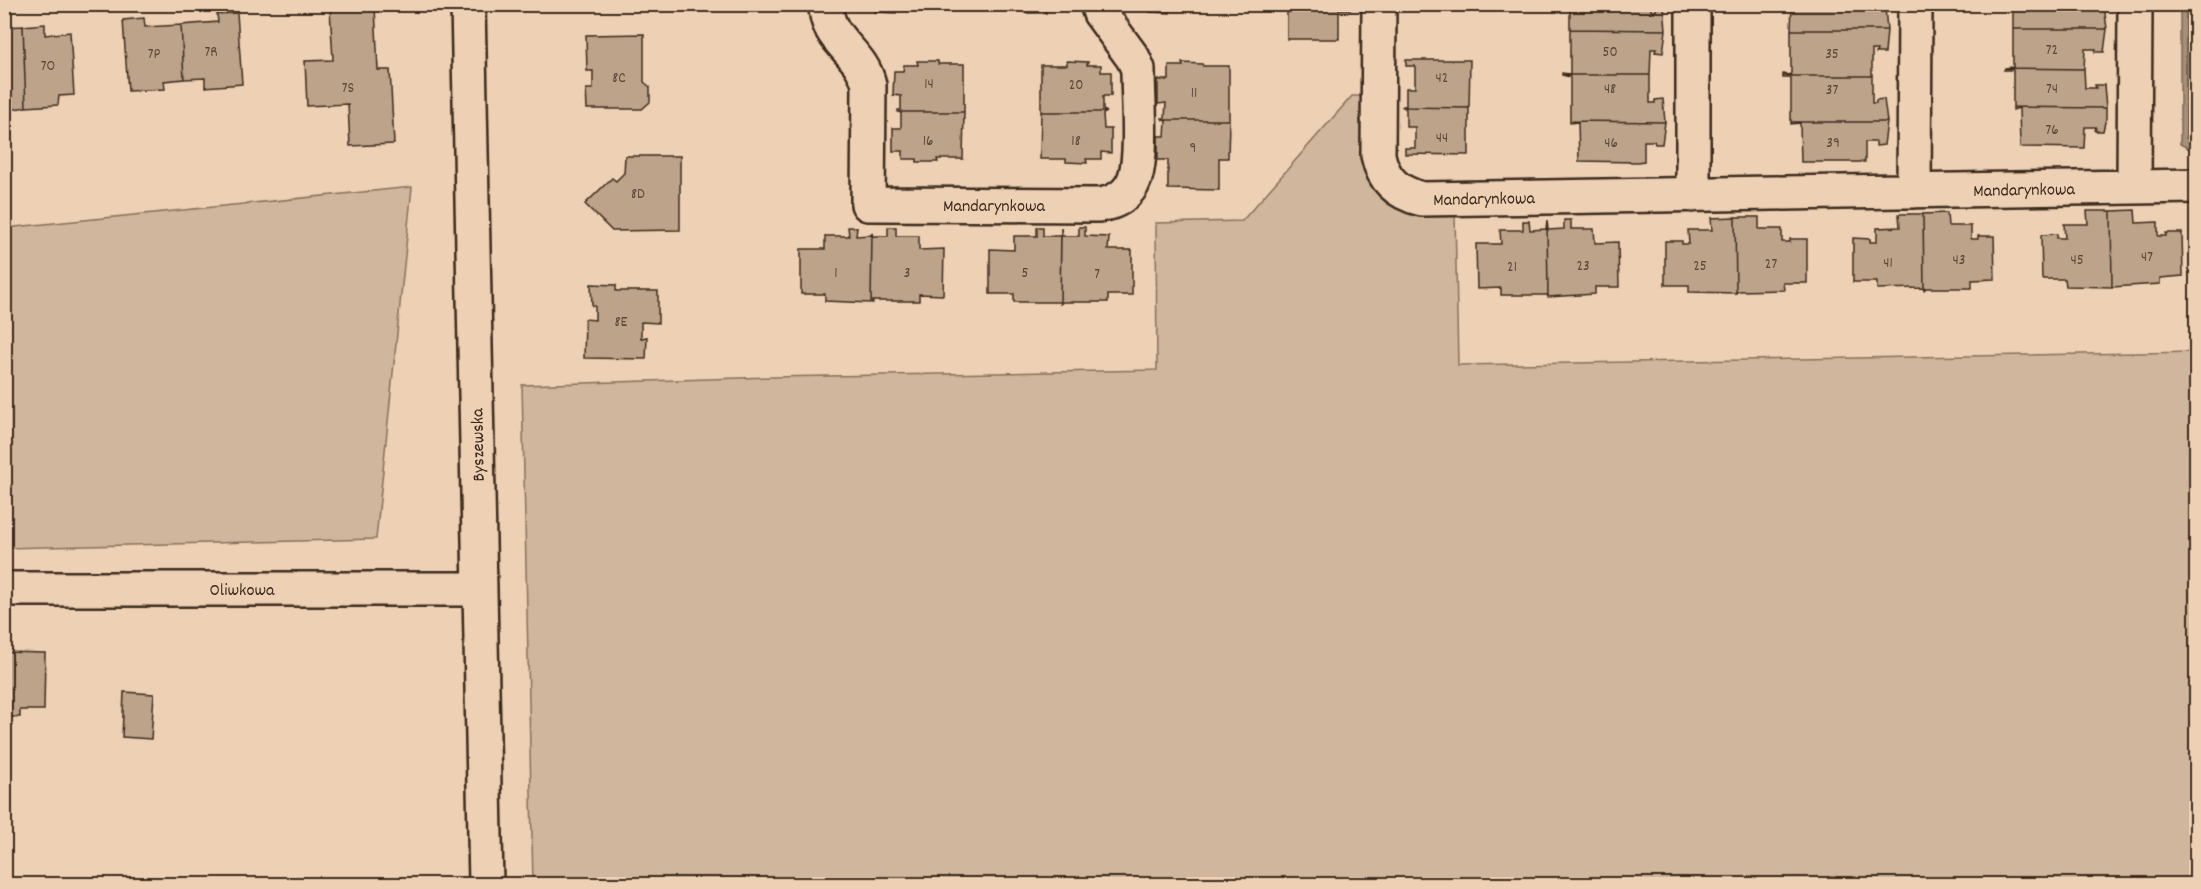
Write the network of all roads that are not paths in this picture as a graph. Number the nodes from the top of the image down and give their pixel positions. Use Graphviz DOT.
graph roads {
  1 [pos="468,4"];
  2 [pos="826,4"];
  3 [pos="1097,4"];
  4 [pos="1378,4"];
  5 [pos="1693,4"];
  6 [pos="1915,4"];
  7 [pos="2135,4"];
  8 [pos="2196,186"];
  9 [pos="2134,187"];
  10 [pos="1914,191"];
  11 [pos="1693,195"];
  12 [pos="4,589"];
  13 [pos="480,589"];
  14 [pos="486,885"];
  1 -- 13 [label="street, Byszewska"];
  2 -- 3 [label="street, Mandarynkowa"];
  4 -- 11 [label="street, Mandarynkowa"];
  5 -- 11 [label="street"];
  6 -- 10 [label="street"];
  7 -- 9 [label="street"];
  8 -- 9 [label="street, Mandarynkowa"];
  9 -- 10 [label="street, Mandarynkowa"];
  10 -- 11 [label="street, Mandarynkowa"];
  12 -- 13 [label="street, Oliwkowa"];
  13 -- 14 [label="street, Byszewska"];
}
